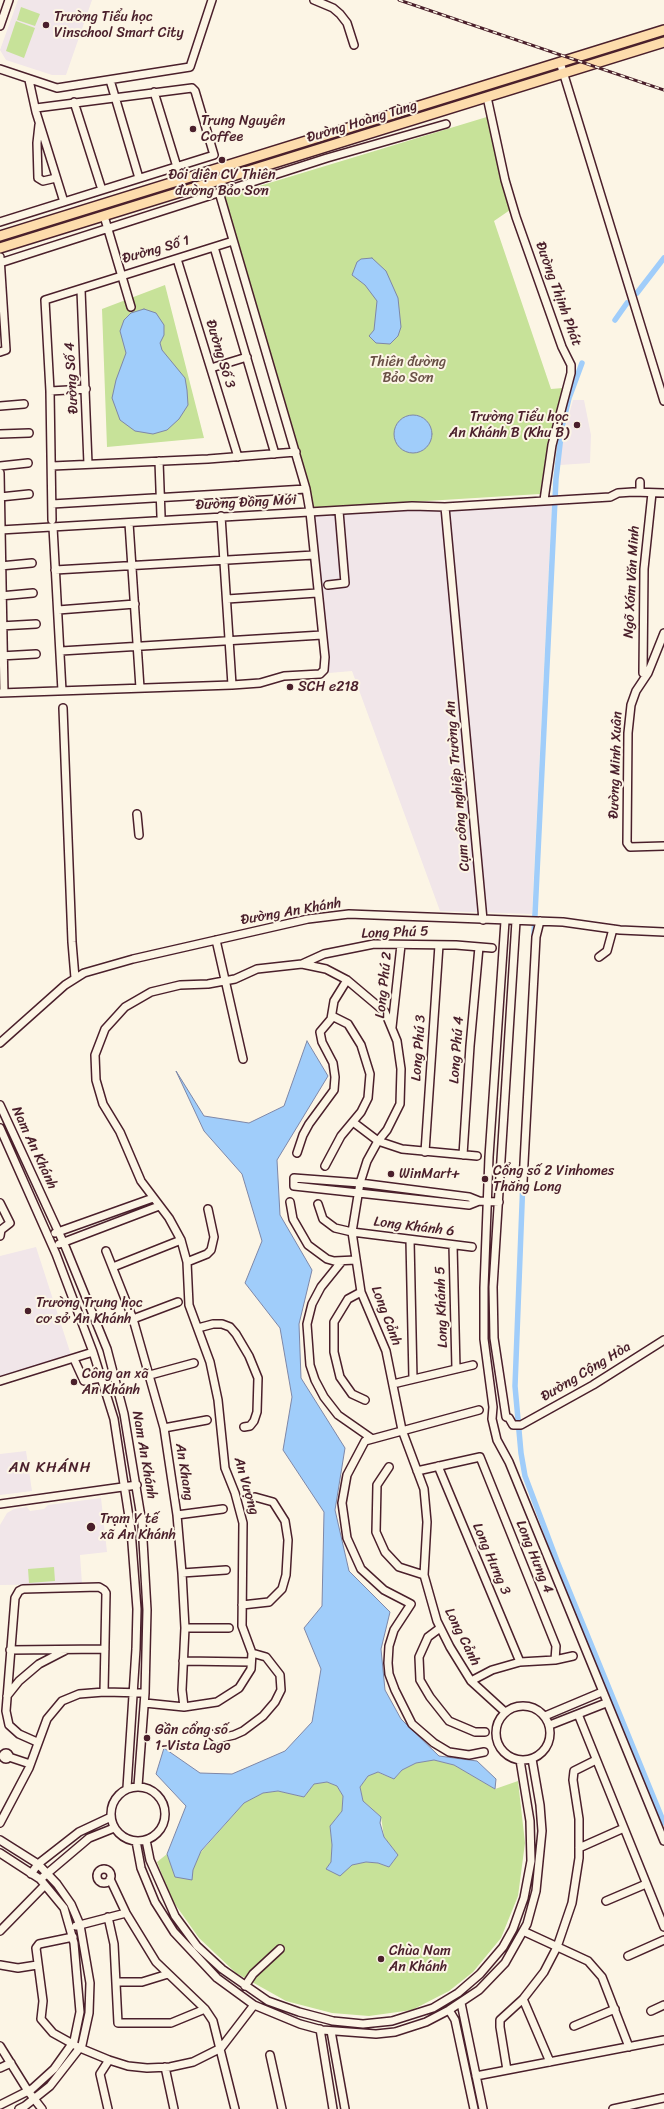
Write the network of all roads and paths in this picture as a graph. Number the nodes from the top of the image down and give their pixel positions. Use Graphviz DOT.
graph roads {
  1 [pos="9,0"];
  2 [pos="212,0"];
  3 [pos="314,0"];
  4 [pos="0,26"];
  5 [pos="664,30"];
  6 [pos="664,42"];
  7 [pos="354,44"];
  8 [pos="560,62"];
  9 [pos="0,69"];
  10 [pos="563,73"];
  11 [pos="29,80"];
  12 [pos="110,80"];
  13 [pos="154,92"];
  14 [pos="114,97"];
  15 [pos="487,97"];
  16 [pos="436,100"];
  17 [pos="74,102"];
  18 [pos="36,108"];
  19 [pos="440,112"];
  20 [pos="39,121"];
  21 [pos="446,124"];
  22 [pos="336,131"];
  23 [pos="340,143"];
  24 [pos="327,147"];
  25 [pos="330,157"];
  26 [pos="177,166"];
  27 [pos="56,178"];
  28 [pos="139,178"];
  29 [pos="181,180"];
  30 [pos="102,190"];
  31 [pos="218,192"];
  32 [pos="64,202"];
  33 [pos="104,216"];
  34 [pos="0,222"];
  35 [pos="107,228"];
  36 [pos="0,236"];
  37 [pos="233,241"];
  38 [pos="214,247"];
  39 [pos="0,248"];
  40 [pos="178,259"];
  41 [pos="0,261"];
  42 [pos="122,277"];
  43 [pos="81,290"];
  44 [pos="131,307"];
  45 [pos="0,352"];
  46 [pos="247,357"];
  47 [pos="211,368"];
  48 [pos="86,389"];
  49 [pos="50,391"];
  50 [pos="664,401"];
  51 [pos="24,404"];
  52 [pos="0,406"];
  53 [pos="28,433"];
  54 [pos="0,434"];
  55 [pos="296,452"];
  56 [pos="275,454"];
  57 [pos="238,457"];
  58 [pos="159,461"];
  59 [pos="28,462"];
  60 [pos="88,464"];
  61 [pos="0,466"];
  62 [pos="52,466"];
  63 [pos="0,473"];
  64 [pos="640,482"];
  65 [pos="306,489"];
  66 [pos="640,492"];
  67 [pos="652,493"];
  68 [pos="664,493"];
  69 [pos="29,494"];
  70 [pos="0,496"];
  71 [pos="160,498"];
  72 [pos="550,500"];
  73 [pos="52,504"];
  74 [pos="444,506"];
  75 [pos="339,511"];
  76 [pos="310,512"];
  77 [pos="161,516"];
  78 [pos="221,516"];
  79 [pos="53,523"];
  80 [pos="129,523"];
  81 [pos="1,530"];
  82 [pos="314,555"];
  83 [pos="224,560"];
  84 [pos="32,562"];
  85 [pos="1,566"];
  86 [pos="132,566"];
  87 [pos="55,570"];
  88 [pos="328,585"];
  89 [pos="33,593"];
  90 [pos="317,593"];
  91 [pos="1,596"];
  92 [pos="227,599"];
  93 [pos="135,604"];
  94 [pos="58,610"];
  95 [pos="36,624"];
  96 [pos="1,626"];
  97 [pos="664,633"];
  98 [pos="322,635"];
  99 [pos="230,640"];
  100 [pos="137,646"];
  101 [pos="61,651"];
  102 [pos="36,654"];
  103 [pos="1,656"];
  104 [pos="643,673"];
  105 [pos="232,685"];
  106 [pos="140,688"];
  107 [pos="62,691"];
  108 [pos="2,693"];
  109 [pos="62,708"];
  110 [pos="137,814"];
  111 [pos="139,835"];
  112 [pos="664,846"];
  113 [pos="483,920"];
  114 [pos="505,921"];
  115 [pos="516,921"];
  116 [pos="537,921"];
  117 [pos="613,930"];
  118 [pos="664,932"];
  119 [pos="216,940"];
  120 [pos="401,945"];
  121 [pos="439,945"];
  122 [pos="479,947"];
  123 [pos="492,948"];
  124 [pos="324,954"];
  125 [pos="599,957"];
  126 [pos="301,964"];
  127 [pos="326,969"];
  128 [pos="75,978"];
  129 [pos="347,980"];
  130 [pos="224,981"];
  131 [pos="332,1016"];
  132 [pos="392,1029"];
  133 [pos="0,1044"];
  134 [pos="243,1059"];
  135 [pos="0,1105"];
  136 [pos="353,1122"];
  137 [pos="0,1128"];
  138 [pos="378,1141"];
  139 [pos="425,1152"];
  140 [pos="297,1153"];
  141 [pos="463,1155"];
  142 [pos="477,1156"];
  143 [pos="325,1166"];
  144 [pos="523,1182"];
  145 [pos="360,1183"];
  146 [pos="358,1192"];
  147 [pos="152,1198"];
  148 [pos="479,1201"];
  149 [pos="488,1201"];
  150 [pos="290,1202"];
  151 [pos="499,1202"];
  152 [pos="0,1203"];
  153 [pos="318,1204"];
  154 [pos="159,1206"];
  155 [pos="208,1209"];
  156 [pos="58,1232"];
  157 [pos="352,1232"];
  158 [pos="0,1233"];
  159 [pos="48,1235"];
  160 [pos="181,1240"];
  161 [pos="410,1240"];
  162 [pos="63,1242"];
  163 [pos="453,1245"];
  164 [pos="53,1246"];
  165 [pos="472,1247"];
  166 [pos="106,1251"];
  167 [pos="356,1260"];
  168 [pos="342,1261"];
  169 [pos="187,1262"];
  170 [pos="113,1267"];
  171 [pos="361,1292"];
  172 [pos="178,1302"];
  173 [pos="133,1319"];
  174 [pos="198,1328"];
  175 [pos="664,1340"];
  176 [pos="93,1352"];
  177 [pos="74,1358"];
  178 [pos="194,1363"];
  179 [pos="473,1365"];
  180 [pos="456,1368"];
  181 [pos="150,1375"];
  182 [pos="101,1378"];
  183 [pos="413,1379"];
  184 [pos="0,1381"];
  185 [pos="393,1384"];
  186 [pos="365,1400"];
  187 [pos="479,1410"];
  188 [pos="506,1416"];
  189 [pos="492,1419"];
  190 [pos="207,1420"];
  191 [pos="244,1427"];
  192 [pos="164,1428"];
  193 [pos="402,1430"];
  194 [pos="371,1438"];
  195 [pos="438,1466"];
  196 [pos="389,1467"];
  197 [pos="417,1471"];
  198 [pos="137,1485"];
  199 [pos="126,1487"];
  200 [pos="255,1497"];
  201 [pos="0,1504"];
  202 [pos="223,1510"];
  203 [pos="177,1514"];
  204 [pos="142,1526"];
  205 [pos="131,1527"];
  206 [pos="226,1570"];
  207 [pos="182,1573"];
  208 [pos="424,1575"];
  209 [pos="242,1605"];
  210 [pos="185,1628"];
  211 [pos="229,1628"];
  212 [pos="440,1628"];
  213 [pos="69,1649"];
  214 [pos="105,1649"];
  215 [pos="10,1650"];
  216 [pos="252,1653"];
  217 [pos="573,1656"];
  218 [pos="555,1660"];
  219 [pos="184,1661"];
  220 [pos="251,1662"];
  221 [pos="520,1662"];
  222 [pos="471,1681"];
  223 [pos="104,1692"];
  224 [pos="602,1692"];
  225 [pos="134,1693"];
  226 [pos="145,1694"];
  227 [pos="7,1696"];
  228 [pos="145,1703"];
  229 [pos="606,1703"];
  230 [pos="184,1707"];
  231 [pos="505,1712"];
  232 [pos="578,1714"];
  233 [pos="545,1716"];
  234 [pos="550,1725"];
  235 [pos="208,1732"];
  236 [pos="485,1732"];
  237 [pos="37,1742"];
  238 [pos="484,1752"];
  239 [pos="9,1757"];
  240 [pos="532,1759"];
  241 [pos="520,1760"];
  242 [pos="596,1760"];
  243 [pos="30,1764"];
  244 [pos="138,1786"];
  245 [pos="127,1788"];
  246 [pos="110,1817"];
  247 [pos="0,1823"];
  248 [pos="114,1828"];
  249 [pos="624,1828"];
  250 [pos="0,1840"];
  251 [pos="146,1840"];
  252 [pos="136,1841"];
  253 [pos="664,1841"];
  254 [pos="579,1848"];
  255 [pos="0,1853"];
  256 [pos="38,1864"];
  257 [pos="30,1874"];
  258 [pos="46,1874"];
  259 [pos="110,1879"];
  260 [pos="42,1882"];
  261 [pos="646,1884"];
  262 [pos="606,1901"];
  263 [pos="126,1913"];
  264 [pos="661,1913"];
  265 [pos="108,1918"];
  266 [pos="80,1925"];
  267 [pos="664,1927"];
  268 [pos="70,1928"];
  269 [pos="0,1931"];
  270 [pos="523,1931"];
  271 [pos="73,1937"];
  272 [pos="664,1940"];
  273 [pos="557,1947"];
  274 [pos="280,1949"];
  275 [pos="628,1956"];
  276 [pos="0,1965"];
  277 [pos="37,1965"];
  278 [pos="168,1974"];
  279 [pos="117,1982"];
  280 [pos="245,1986"];
  281 [pos="524,1999"];
  282 [pos="460,2002"];
  283 [pos="254,2005"];
  284 [pos="664,2005"];
  285 [pos="205,2009"];
  286 [pos="614,2009"];
  287 [pos="449,2010"];
  288 [pos="651,2011"];
  289 [pos="392,2021"];
  290 [pos="574,2026"];
  291 [pos="320,2029"];
  292 [pos="331,2031"];
  293 [pos="394,2032"];
  294 [pos="664,2040"];
  295 [pos="333,2043"];
  296 [pos="72,2044"];
  297 [pos="322,2044"];
  298 [pos="0,2046"];
  299 [pos="629,2047"];
  300 [pos="80,2048"];
  301 [pos="221,2048"];
  302 [pos="270,2055"];
  303 [pos="471,2055"];
  304 [pos="463,2056"];
  305 [pos="109,2060"];
  306 [pos="550,2062"];
  307 [pos="11,2063"];
  308 [pos="165,2067"];
  309 [pos="0,2068"];
  310 [pos="507,2070"];
  311 [pos="476,2076"];
  312 [pos="340,2081"];
  313 [pos="329,2083"];
  314 [pos="28,2091"];
  315 [pos="664,2098"];
  316 [pos="34,2099"];
  317 [pos="0,2106"];
  318 [pos="19,2109"];
  319 [pos="42,2109"];
  320 [pos="108,2109"];
  321 [pos="174,2109"];
  322 [pos="235,2109"];
  323 [pos="282,2109"];
  324 [pos="333,2109"];
  325 [pos="345,2109"];
  326 [pos="474,2109"];
  327 [pos="483,2109"];
  328 [pos="614,2109"];
  1 -- 4 [label="street"];
  2 -- 12 [label="street"];
  3 -- 7 [label="street"];
  5 -- 8 [label="main road, Đường Hoàng Tùng"];
  6 -- 10 [label="main road, Đường Hoàng Tùng"];
  8 -- 10 [label="street"];
  8 -- 16 [label="main road, Đường Hoàng Tùng"];
  9 -- 11 [label="street"];
  10 -- 15 [label="main road, Đường Hoàng Tùng"];
  10 -- 50 [label="street"];
  11 -- 12 [label="street"];
  11 -- 18 [label="street"];
  12 -- 14 [label="street"];
  13 -- 14 [label="street"];
  13 -- 26 [label="street"];
  13 -- 26 [label="street"];
  14 -- 17 [label="street"];
  14 -- 28 [label="street"];
  15 -- 19 [label="main road, Đường Hoàng Tùng"];
  15 -- 72 [label="street, Đường Thịnh Phát"];
  16 -- 19 [label="main road"];
  16 -- 22 [label="main road, Đường Hoàng Tùng"];
  17 -- 18 [label="street"];
  17 -- 30 [label="street"];
  18 -- 20 [label="street"];
  19 -- 23 [label="main road, Đường Hoàng Tùng"];
  20 -- 27 [label="street"];
  20 -- 27 [label="street"];
  21 -- 25 [label="street"];
  22 -- 23 [label="main road"];
  22 -- 29 [label="main road, Đường Hoàng Tùng"];
  23 -- 24 [label="main road, Đường Hoàng Tùng"];
  24 -- 25 [label="street"];
  24 -- 33 [label="main road, Đường Hoàng Tùng"];
  25 -- 31 [label="street"];
  26 -- 28 [label="street"];
  26 -- 29 [label="street"];
  27 -- 32 [label="street"];
  28 -- 30 [label="street"];
  29 -- 36 [label="main road, Đường Hoàng Tùng"];
  30 -- 32 [label="street"];
  31 -- 35 [label="street"];
  31 -- 37 [label="street"];
  32 -- 34 [label="street"];
  33 -- 35 [label="street, Đường Số 1"];
  33 -- 39 [label="main road, Đường Hoàng Tùng"];
  35 -- 41 [label="street"];
  35 -- 42 [label="street, Đường Số 1"];
  37 -- 38 [label="street, Đường Số 1"];
  37 -- 55 [label="street"];
  38 -- 40 [label="street, Đường Số 1"];
  38 -- 46 [label="street"];
  40 -- 42 [label="street, Đường Số 1"];
  40 -- 47 [label="street, Đường Số 3"];
  41 -- 45 [label="street"];
  42 -- 43 [label="street"];
  42 -- 44 [label="street"];
  43 -- 48 [label="street, Đường Số 4"];
  43 -- 49 [label="street"];
  46 -- 47 [label="street"];
  46 -- 56 [label="street"];
  47 -- 57 [label="street, Đường Số 3"];
  48 -- 49 [label="street"];
  48 -- 60 [label="street, Đường Số 4"];
  49 -- 62 [label="street"];
  51 -- 52 [label="street"];
  53 -- 54 [label="street"];
  55 -- 56 [label="street"];
  55 -- 65 [label="street"];
  56 -- 57 [label="street"];
  57 -- 58 [label="street"];
  58 -- 60 [label="street"];
  58 -- 71 [label="street"];
  59 -- 61 [label="street"];
  60 -- 62 [label="street"];
  62 -- 73 [label="street"];
  63 -- 70 [label="street"];
  64 -- 66 [label="street"];
  65 -- 71 [label="street"];
  65 -- 76 [label="street"];
  66 -- 67 [label="street, Đường Đồng Mới"];
  66 -- 72 [label="street, Đường Đồng Mới"];
  67 -- 68 [label="street, Đường Đồng Mới"];
  67 -- 104 [label="street, Ngõ Xóm Văn Minh"];
  69 -- 70 [label="street"];
  70 -- 81 [label="street"];
  71 -- 73 [label="street"];
  71 -- 77 [label="street"];
  72 -- 74 [label="street, Đường Đồng Mới"];
  73 -- 79 [label="street"];
  74 -- 75 [label="street, Đường Đồng Mới"];
  74 -- 113 [label="street, Cụm công nghiệp Trường An"];
  75 -- 76 [label="street, Đường Đồng Mới"];
  75 -- 88 [label="street"];
  76 -- 78 [label="street, Đường Đồng Mới"];
  76 -- 82 [label="street"];
  78 -- 80 [label="street, Đường Đồng Mới"];
  78 -- 83 [label="street"];
  79 -- 80 [label="street, Đường Đồng Mới"];
  79 -- 81 [label="street, Đường Đồng Mới"];
  79 -- 87 [label="street"];
  80 -- 86 [label="street"];
  81 -- 85 [label="street"];
  82 -- 83 [label="street"];
  82 -- 90 [label="street"];
  83 -- 86 [label="street"];
  83 -- 92 [label="street"];
  84 -- 85 [label="street"];
  85 -- 91 [label="street"];
  86 -- 87 [label="street"];
  86 -- 93 [label="street"];
  87 -- 94 [label="street"];
  89 -- 91 [label="street"];
  90 -- 92 [label="street"];
  90 -- 98 [label="street"];
  91 -- 96 [label="street"];
  92 -- 99 [label="street"];
  93 -- 94 [label="street"];
  93 -- 100 [label="street"];
  94 -- 101 [label="street"];
  95 -- 96 [label="street"];
  96 -- 103 [label="street"];
  97 -- 112 [label="street, Đường Minh Xuân"];
  98 -- 99 [label="street"];
  98 -- 105 [label="street"];
  99 -- 100 [label="street"];
  99 -- 105 [label="street"];
  100 -- 101 [label="street"];
  100 -- 106 [label="street"];
  101 -- 107 [label="street"];
  102 -- 103 [label="street"];
  103 -- 108 [label="street"];
  105 -- 106 [label="street"];
  106 -- 107 [label="street"];
  107 -- 108 [label="street"];
  109 -- 128 [label="street"];
  110 -- 111 [label="street"];
  113 -- 114 [label="street, Đường An Khánh"];
  113 -- 119 [label="street, Đường An Khánh"];
  114 -- 115 [label="street, Đường An Khánh"];
  114 -- 149 [label="street"];
  115 -- 116 [label="street, Đường An Khánh"];
  115 -- 151 [label="street"];
  116 -- 117 [label="street, Đường An Khánh"];
  116 -- 144 [label="street"];
  117 -- 118 [label="street, Đường An Khánh"];
  117 -- 125 [label="street"];
  119 -- 128 [label="street, Đường An Khánh"];
  119 -- 130 [label="street"];
  120 -- 121 [label="street, Long Phú 5"];
  120 -- 124 [label="street, Long Phú 5"];
  120 -- 132 [label="street, Long Phú 2"];
  121 -- 122 [label="street, Long Phú 5"];
  121 -- 139 [label="street, Long Phú 3"];
  122 -- 123 [label="street, Long Phú 5"];
  122 -- 141 [label="street, Long Phú 4"];
  124 -- 126 [label="street, Long Phú 5"];
  124 -- 127 [label="street"];
  126 -- 127 [label="street, Long Cảnh"];
  126 -- 130 [label="street, An Vượng"];
  127 -- 129 [label="street, Long Cảnh"];
  128 -- 133 [label="street, Đường An Khánh"];
  129 -- 131 [label="street"];
  129 -- 132 [label="street, Long Cảnh"];
  130 -- 134 [label="street"];
  130 -- 147 [label="street, An Vượng"];
  131 -- 136 [label="street"];
  131 -- 140 [label="street"];
  132 -- 138 [label="street, Long Cảnh"];
  135 -- 156 [label="street, Nam An Khánh"];
  136 -- 138 [label="street"];
  136 -- 143 [label="street"];
  137 -- 159 [label="street, Nam An Khánh"];
  138 -- 139 [label="street"];
  138 -- 145 [label="street, Long Cảnh"];
  139 -- 141 [label="street"];
  141 -- 142 [label="street"];
  145 -- 146 [label="street, Long Cảnh"];
  145 -- 146 [label="street"];
  145 -- 148 [label="street"];
  146 -- 148 [label="street"];
  146 -- 157 [label="street, Long Cảnh"];
  147 -- 154 [label="street, An Vượng"];
  147 -- 156 [label="street"];
  148 -- 149 [label="street"];
  149 -- 151 [label="street"];
  149 -- 189 [label="street"];
  150 -- 168 [label="street"];
  151 -- 188 [label="street"];
  152 -- 158 [label="street"];
  153 -- 157 [label="street, Long Khánh 6"];
  154 -- 160 [label="street, An Vượng"];
  154 -- 162 [label="street"];
  155 -- 169 [label="street"];
  156 -- 159 [label="street"];
  156 -- 162 [label="street, Nam An Khánh"];
  157 -- 161 [label="street, Long Khánh 6"];
  157 -- 167 [label="street, Long Cảnh"];
  159 -- 164 [label="street, Nam An Khánh"];
  160 -- 169 [label="street, An Vượng"];
  160 -- 170 [label="street"];
  161 -- 163 [label="street, Long Khánh 6"];
  161 -- 183 [label="street"];
  162 -- 164 [label="street"];
  162 -- 198 [label="street, Nam An Khánh"];
  163 -- 165 [label="street, Long Khánh 6"];
  163 -- 180 [label="street, Long Khánh 5"];
  164 -- 176 [label="street, Nam An Khánh"];
  166 -- 170 [label="street, An Khang"];
  167 -- 168 [label="street"];
  167 -- 171 [label="street, Long Cảnh"];
  168 -- 194 [label="street"];
  169 -- 174 [label="street, An Vượng"];
  170 -- 173 [label="street, An Khang"];
  171 -- 185 [label="street, Long Cảnh"];
  171 -- 186 [label="street"];
  172 -- 173 [label="street"];
  173 -- 181 [label="street, An Khang"];
  174 -- 191 [label="street"];
  174 -- 209 [label="street, An Vượng"];
  175 -- 188 [label="street, Đường Cộng Hòa"];
  176 -- 177 [label="street"];
  176 -- 182 [label="street, Nam An Khánh"];
  177 -- 182 [label="street"];
  177 -- 184 [label="street"];
  178 -- 181 [label="street"];
  179 -- 180 [label="street"];
  180 -- 183 [label="street"];
  181 -- 192 [label="street, An Khang"];
  182 -- 199 [label="street, Nam An Khánh"];
  183 -- 185 [label="street"];
  185 -- 193 [label="street, Long Cảnh"];
  187 -- 193 [label="street"];
  188 -- 189 [label="street"];
  189 -- 224 [label="street"];
  190 -- 192 [label="street"];
  192 -- 203 [label="street, An Khang"];
  193 -- 194 [label="street"];
  193 -- 197 [label="street, Long Cảnh"];
  194 -- 238 [label="street"];
  195 -- 197 [label="street"];
  195 -- 218 [label="street, Long Hưng 4"];
  195 -- 221 [label="street, Long Hưng 3"];
  196 -- 208 [label="street"];
  197 -- 208 [label="street, Long Cảnh"];
  198 -- 199 [label="street"];
  198 -- 204 [label="street, Nam An Khánh"];
  199 -- 201 [label="street"];
  199 -- 205 [label="street, Nam An Khánh"];
  200 -- 209 [label="street"];
  202 -- 203 [label="street"];
  203 -- 207 [label="street, An Khang"];
  204 -- 205 [label="street"];
  204 -- 226 [label="street, Nam An Khánh"];
  205 -- 225 [label="street, Nam An Khánh"];
  206 -- 207 [label="street"];
  207 -- 210 [label="street, An Khang"];
  208 -- 212 [label="street, Long Cảnh"];
  209 -- 216 [label="street, An Vượng"];
  210 -- 211 [label="street"];
  210 -- 219 [label="street, An Khang"];
  212 -- 222 [label="street, Long Cảnh"];
  212 -- 236 [label="street"];
  213 -- 214 [label="street"];
  213 -- 215 [label="street"];
  213 -- 227 [label="street"];
  214 -- 215 [label="street"];
  214 -- 223 [label="street"];
  215 -- 227 [label="street"];
  216 -- 220 [label="street, An Vượng"];
  216 -- 235 [label="street"];
  217 -- 218 [label="street"];
  218 -- 221 [label="street"];
  219 -- 220 [label="street"];
  219 -- 230 [label="street, An Khang"];
  220 -- 230 [label="street, An Vượng"];
  221 -- 222 [label="street"];
  222 -- 231 [label="street, Long Cảnh"];
  223 -- 225 [label="street"];
  223 -- 237 [label="street"];
  224 -- 229 [label="street"];
  224 -- 233 [label="street"];
  225 -- 226 [label="street"];
  225 -- 245 [label="street, Nam An Khánh"];
  226 -- 228 [label="street, Nam An Khánh"];
  227 -- 237 [label="street"];
  228 -- 230 [label="street, An Vượng"];
  228 -- 244 [label="street, Nam An Khánh"];
  229 -- 232 [label="street"];
  229 -- 253 [label="street"];
  231 -- 233 [label="street"];
  231 -- 241 [label="street"];
  232 -- 234 [label="street"];
  232 -- 242 [label="street"];
  233 -- 234 [label="street"];
  234 -- 240 [label="street"];
  237 -- 243 [label="street"];
  239 -- 243 [label="street"];
  240 -- 241 [label="street"];
  240 -- 270 [label="street"];
  241 -- 289 [label="street"];
  242 -- 249 [label="street"];
  242 -- 254 [label="street"];
  243 -- 247 [label="street"];
  244 -- 245 [label="street"];
  244 -- 251 [label="street"];
  245 -- 246 [label="street"];
  246 -- 248 [label="street"];
  246 -- 256 [label="street"];
  248 -- 252 [label="street"];
  248 -- 258 [label="street"];
  249 -- 254 [label="street"];
  249 -- 261 [label="street"];
  250 -- 256 [label="street"];
  251 -- 252 [label="street"];
  251 -- 280 [label="street"];
  252 -- 283 [label="street"];
  254 -- 273 [label="street"];
  255 -- 257 [label="street"];
  256 -- 257 [label="street"];
  256 -- 258 [label="street"];
  257 -- 260 [label="street"];
  258 -- 260 [label="street"];
  258 -- 266 [label="street"];
  259 -- 263 [label="street"];
  260 -- 268 [label="street"];
  260 -- 269 [label="street"];
  261 -- 262 [label="street"];
  261 -- 264 [label="street"];
  263 -- 265 [label="street"];
  263 -- 278 [label="street"];
  264 -- 267 [label="street"];
  265 -- 266 [label="street"];
  265 -- 279 [label="street"];
  266 -- 268 [label="street"];
  266 -- 300 [label="street"];
  268 -- 271 [label="street"];
  270 -- 273 [label="street"];
  270 -- 282 [label="street"];
  271 -- 277 [label="street"];
  271 -- 296 [label="street"];
  272 -- 275 [label="street"];
  273 -- 281 [label="street"];
  273 -- 286 [label="street"];
  274 -- 280 [label="street"];
  276 -- 277 [label="street"];
  277 -- 296 [label="street"];
  278 -- 279 [label="street"];
  278 -- 285 [label="street"];
  279 -- 285 [label="street"];
  280 -- 289 [label="street"];
  281 -- 306 [label="street"];
  281 -- 310 [label="street"];
  282 -- 287 [label="street"];
  282 -- 303 [label="street"];
  283 -- 291 [label="street"];
  283 -- 301 [label="street"];
  284 -- 288 [label="street"];
  285 -- 301 [label="street"];
  286 -- 290 [label="street"];
  286 -- 299 [label="street"];
  287 -- 293 [label="street"];
  287 -- 304 [label="street"];
  289 -- 293 [label="street"];
  291 -- 292 [label="street"];
  291 -- 297 [label="street"];
  292 -- 293 [label="street"];
  292 -- 295 [label="street"];
  294 -- 299 [label="street"];
  295 -- 297 [label="street"];
  295 -- 312 [label="street"];
  296 -- 300 [label="street"];
  296 -- 314 [label="street"];
  297 -- 313 [label="street"];
  298 -- 307 [label="street"];
  299 -- 306 [label="street"];
  300 -- 305 [label="street"];
  300 -- 316 [label="street"];
  301 -- 308 [label="street"];
  301 -- 322 [label="street"];
  302 -- 323 [label="street"];
  303 -- 304 [label="street"];
  303 -- 311 [label="street"];
  304 -- 326 [label="street"];
  305 -- 308 [label="street"];
  305 -- 320 [label="street"];
  306 -- 310 [label="street"];
  307 -- 309 [label="street"];
  307 -- 314 [label="street"];
  308 -- 321 [label="street"];
  310 -- 311 [label="street"];
  311 -- 327 [label="street"];
  312 -- 313 [label="street"];
  312 -- 325 [label="street"];
  313 -- 324 [label="street"];
  314 -- 316 [label="street"];
  314 -- 317 [label="street"];
  315 -- 328 [label="street"];
  316 -- 318 [label="street"];
  316 -- 319 [label="street"];
}
